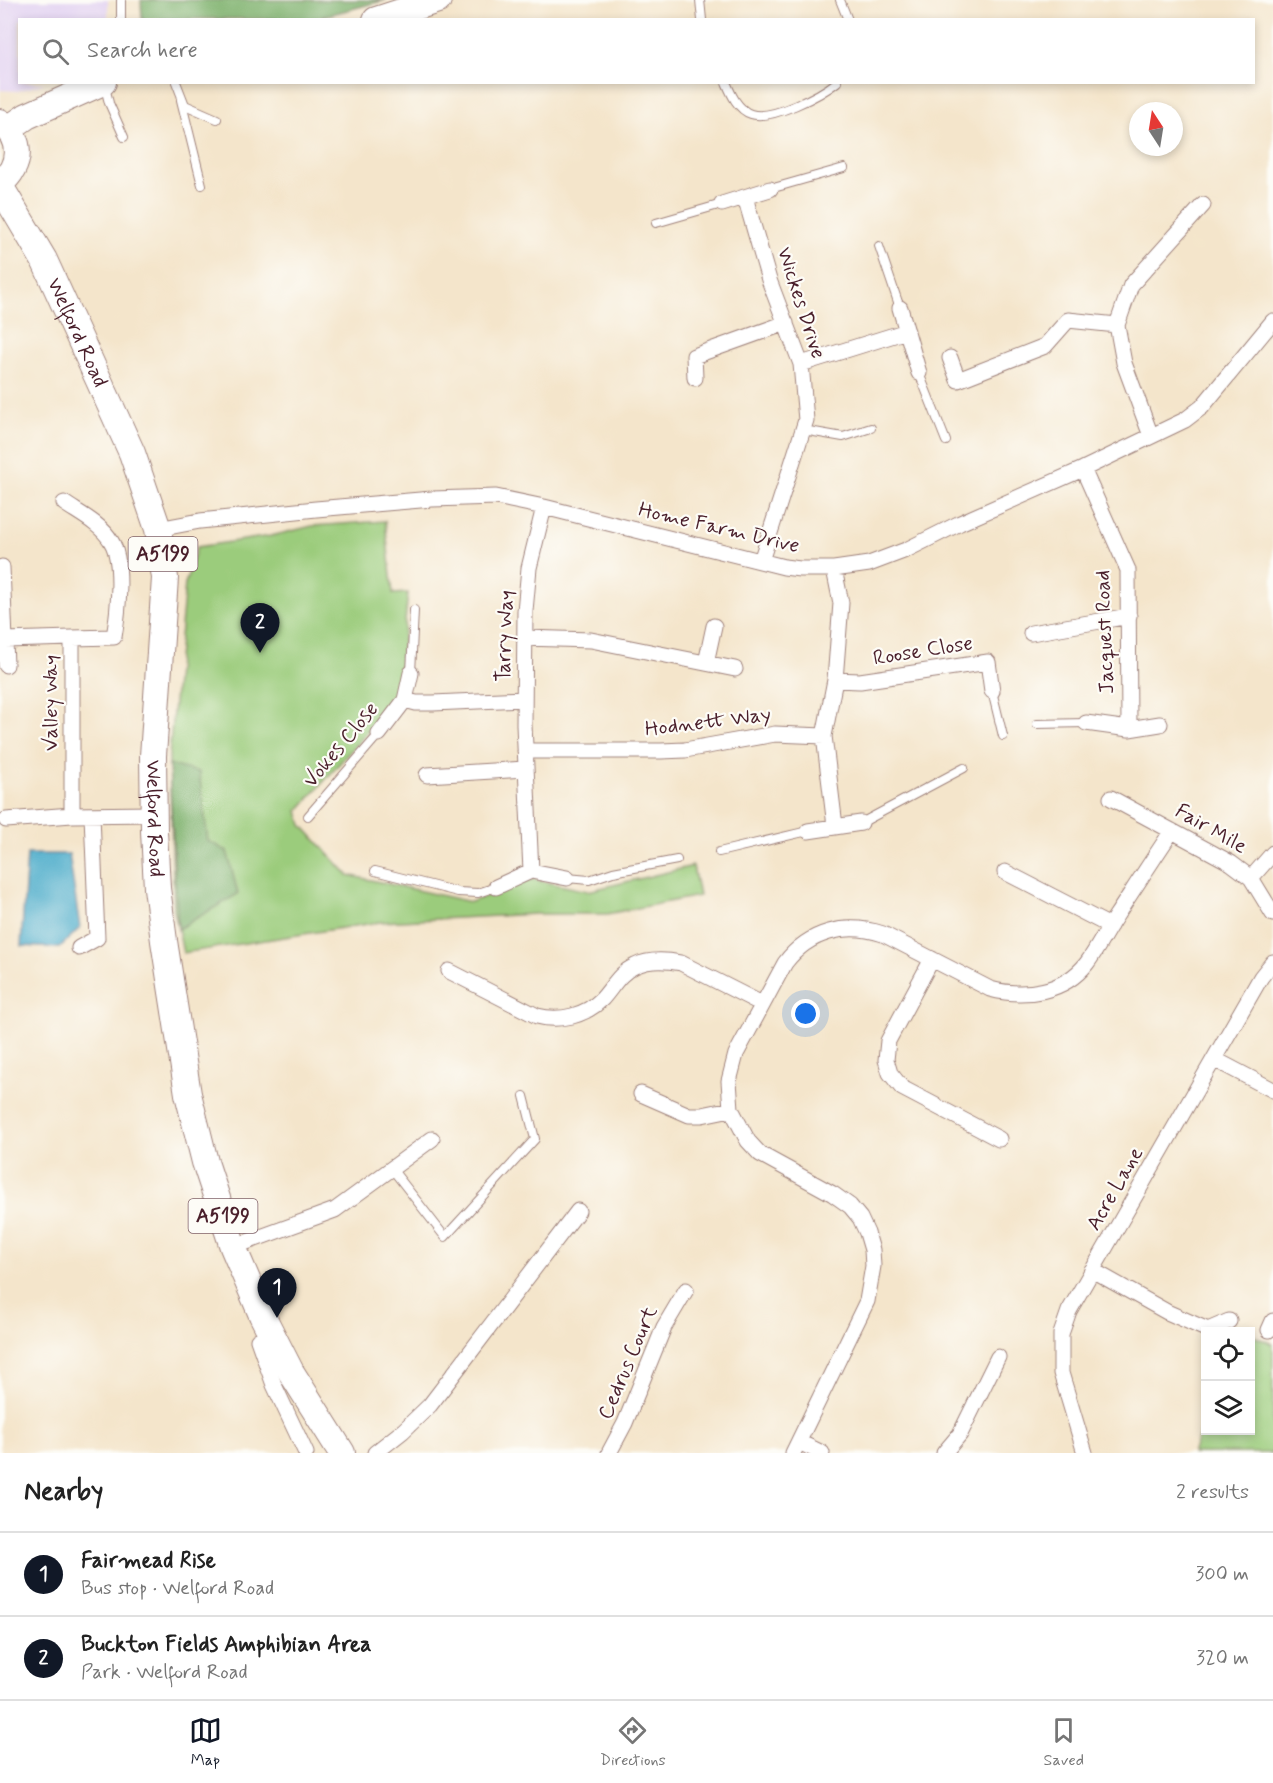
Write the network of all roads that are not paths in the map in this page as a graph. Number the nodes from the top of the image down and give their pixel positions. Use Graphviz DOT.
graph roads {
  1 [pos="121,0"];
  2 [pos="438,0"];
  3 [pos="700,0"];
  4 [pos="840,0"];
  5 [pos="121,18"];
  6 [pos="382,18"];
  7 [pos="702,18"];
  8 [pos="847,18"];
  9 [pos="99,84"];
  10 [pos="104,84"];
  11 [pos="177,84"];
  12 [pos="727,84"];
  13 [pos="834,84"];
  14 [pos="182,100"];
  15 [pos="217,119"];
  16 [pos="4,125"];
  17 [pos="124,137"];
  18 [pos="844,168"];
  19 [pos="0,184"];
  20 [pos="202,186"];
  21 [pos="770,189"];
  22 [pos="746,197"];
  23 [pos="722,204"];
  24 [pos="1203,205"];
  25 [pos="656,223"];
  26 [pos="879,246"];
  27 [pos="900,308"];
  28 [pos="1273,321"];
  29 [pos="786,323"];
  30 [pos="1117,325"];
  31 [pos="907,331"];
  32 [pos="951,358"];
  33 [pos="801,364"];
  34 [pos="919,373"];
  35 [pos="695,378"];
  36 [pos="871,428"];
  37 [pos="803,430"];
  38 [pos="1151,436"];
  39 [pos="946,441"];
  40 [pos="1083,469"];
  41 [pos="64,503"];
  42 [pos="544,507"];
  43 [pos="158,529"];
  44 [pos="762,561"];
  45 [pos="2,567"];
  46 [pos="834,569"];
  47 [pos="414,610"];
  48 [pos="1129,616"];
  49 [pos="714,626"];
  50 [pos="1031,633"];
  51 [pos="72,638"];
  52 [pos="524,638"];
  53 [pos="5,640"];
  54 [pos="706,663"];
  55 [pos="6,665"];
  56 [pos="735,669"];
  57 [pos="411,673"];
  58 [pos="835,680"];
  59 [pos="992,691"];
  60 [pos="523,699"];
  61 [pos="405,700"];
  62 [pos="1037,723"];
  63 [pos="1086,723"];
  64 [pos="1160,724"];
  65 [pos="1129,729"];
  66 [pos="379,734"];
  67 [pos="824,736"];
  68 [pos="1003,736"];
  69 [pos="525,751"];
  70 [pos="964,768"];
  71 [pos="525,769"];
  72 [pos="427,775"];
  73 [pos="1111,798"];
  74 [pos="153,814"];
  75 [pos="72,815"];
  76 [pos="93,815"];
  77 [pos="308,816"];
  78 [pos="6,820"];
  79 [pos="861,823"];
  80 [pos="835,826"];
  81 [pos="808,831"];
  82 [pos="1172,831"];
  83 [pos="719,852"];
  84 [pos="1273,853"];
  85 [pos="677,860"];
  86 [pos="375,871"];
  87 [pos="531,871"];
  88 [pos="1005,872"];
  89 [pos="567,878"];
  90 [pos="1251,878"];
  91 [pos="496,887"];
  92 [pos="1273,914"];
  93 [pos="1110,926"];
  94 [pos="79,948"];
  95 [pos="932,959"];
  96 [pos="1273,962"];
  97 [pos="450,971"];
  98 [pos="762,1004"];
  99 [pos="1214,1059"];
  100 [pos="1273,1090"];
  101 [pos="641,1094"];
  102 [pos="524,1096"];
  103 [pos="731,1109"];
  104 [pos="432,1138"];
  105 [pos="999,1139"];
  106 [pos="392,1169"];
  107 [pos="578,1211"];
  108 [pos="233,1247"];
  109 [pos="1092,1270"];
  110 [pos="686,1290"];
  111 [pos="1229,1321"];
  112 [pos="258,1340"];
  113 [pos="998,1357"];
  114 [pos="316,1414"];
  115 [pos="294,1431"];
  116 [pos="796,1447"];
  117 [pos="306,1453"];
  118 [pos="342,1453"];
  119 [pos="375,1453"];
  120 [pos="609,1453"];
  121 [pos="822,1453"];
  122 [pos="944,1453"];
  123 [pos="1085,1453"];
  1 -- 5 [label="lane"];
  2 -- 6 [label="main road"];
  3 -- 7 [label="lane"];
  4 -- 8 [label="lane"];
  9 -- 16 [label="main road"];
  10 -- 17 [label="lane"];
  11 -- 14 [label="lane"];
  12 -- 13 [label="lane"];
  14 -- 15 [label="lane"];
  14 -- 20 [label="lane"];
  16 -- 19 [label="main road"];
  18 -- 21 [label="lane"];
  19 -- 43 [label="main road, Welford Road / A5199"];
  21 -- 22 [label="street"];
  22 -- 23 [label="street"];
  22 -- 29 [label="street, Wickes Drive"];
  23 -- 25 [label="lane"];
  24 -- 30 [label="street"];
  26 -- 27 [label="lane"];
  27 -- 31 [label="street"];
  28 -- 38 [label="street, Home Farm Drive"];
  29 -- 33 [label="street, Wickes Drive"];
  29 -- 35 [label="street"];
  30 -- 32 [label="street"];
  30 -- 38 [label="street"];
  31 -- 33 [label="street"];
  31 -- 34 [label="street"];
  33 -- 37 [label="street, Wickes Drive"];
  34 -- 39 [label="lane"];
  36 -- 37 [label="lane"];
  37 -- 44 [label="street, Wickes Drive"];
  38 -- 40 [label="street, Home Farm Drive"];
  40 -- 46 [label="street, Home Farm Drive"];
  40 -- 48 [label="street, Jacquest Road"];
  41 -- 51 [label="street, Valley Way"];
  42 -- 43 [label="street, Home Farm Drive"];
  42 -- 44 [label="street, Home Farm Drive"];
  42 -- 52 [label="street, Tarry Way"];
  43 -- 74 [label="main road, Welford Road / A5199"];
  44 -- 46 [label="street, Home Farm Drive"];
  45 -- 53 [label="street"];
  46 -- 58 [label="street"];
  47 -- 57 [label="lane, Vokes Close"];
  48 -- 50 [label="street"];
  48 -- 65 [label="street, Jacquest Road"];
  49 -- 54 [label="street"];
  51 -- 53 [label="street"];
  51 -- 75 [label="street, Valley Way"];
  52 -- 54 [label="street"];
  52 -- 60 [label="street, Tarry Way"];
  53 -- 55 [label="street"];
  54 -- 56 [label="street"];
  57 -- 61 [label="street, Vokes Close"];
  58 -- 59 [label="street, Roose Close"];
  58 -- 67 [label="street"];
  59 -- 68 [label="lane"];
  60 -- 61 [label="street, Vokes Close"];
  60 -- 69 [label="street, Tarry Way"];
  61 -- 66 [label="street, Vokes Close"];
  62 -- 63 [label="lane"];
  63 -- 65 [label="street, Jacquest Road"];
  64 -- 65 [label="street, Jacquest Road"];
  66 -- 77 [label="lane, Vokes Close"];
  67 -- 69 [label="street, Hodnett Way"];
  67 -- 80 [label="street"];
  69 -- 71 [label="street, Tarry Way"];
  70 -- 79 [label="lane"];
  71 -- 72 [label="street"];
  71 -- 87 [label="street, Tarry Way"];
  73 -- 82 [label="street, Fair Mile"];
  74 -- 76 [label="street"];
  74 -- 108 [label="main road, Welford Road / A5199"];
  75 -- 76 [label="street"];
  75 -- 78 [label="street"];
  76 -- 94 [label="street"];
  79 -- 80 [label="street"];
  80 -- 81 [label="street"];
  81 -- 83 [label="lane"];
  82 -- 90 [label="street, Fair Mile"];
  82 -- 93 [label="street"];
  84 -- 90 [label="street"];
  85 -- 89 [label="lane"];
  86 -- 91 [label="lane"];
  87 -- 89 [label="street"];
  87 -- 91 [label="street"];
  88 -- 93 [label="street"];
  90 -- 92 [label="street, Fair Mile"];
  93 -- 95 [label="street"];
  95 -- 98 [label="street"];
  95 -- 105 [label="street"];
  96 -- 99 [label="street, Acre Lane"];
  97 -- 98 [label="street"];
  98 -- 103 [label="street"];
  99 -- 100 [label="street"];
  99 -- 109 [label="street, Acre Lane"];
  101 -- 103 [label="street"];
  102 -- 106 [label="lane"];
  103 -- 116 [label="street"];
  104 -- 106 [label="street"];
  106 -- 108 [label="street"];
  107 -- 119 [label="street"];
  108 -- 114 [label="main road, Welford Road / A5199"];
  109 -- 111 [label="street"];
  109 -- 123 [label="street, Acre Lane"];
  110 -- 120 [label="street, Cedrus Court"];
  112 -- 115 [label="street"];
  113 -- 122 [label="street"];
  114 -- 115 [label="street"];
  114 -- 118 [label="main road, Welford Road / A5199"];
  115 -- 117 [label="street"];
  116 -- 121 [label="street"];
}
